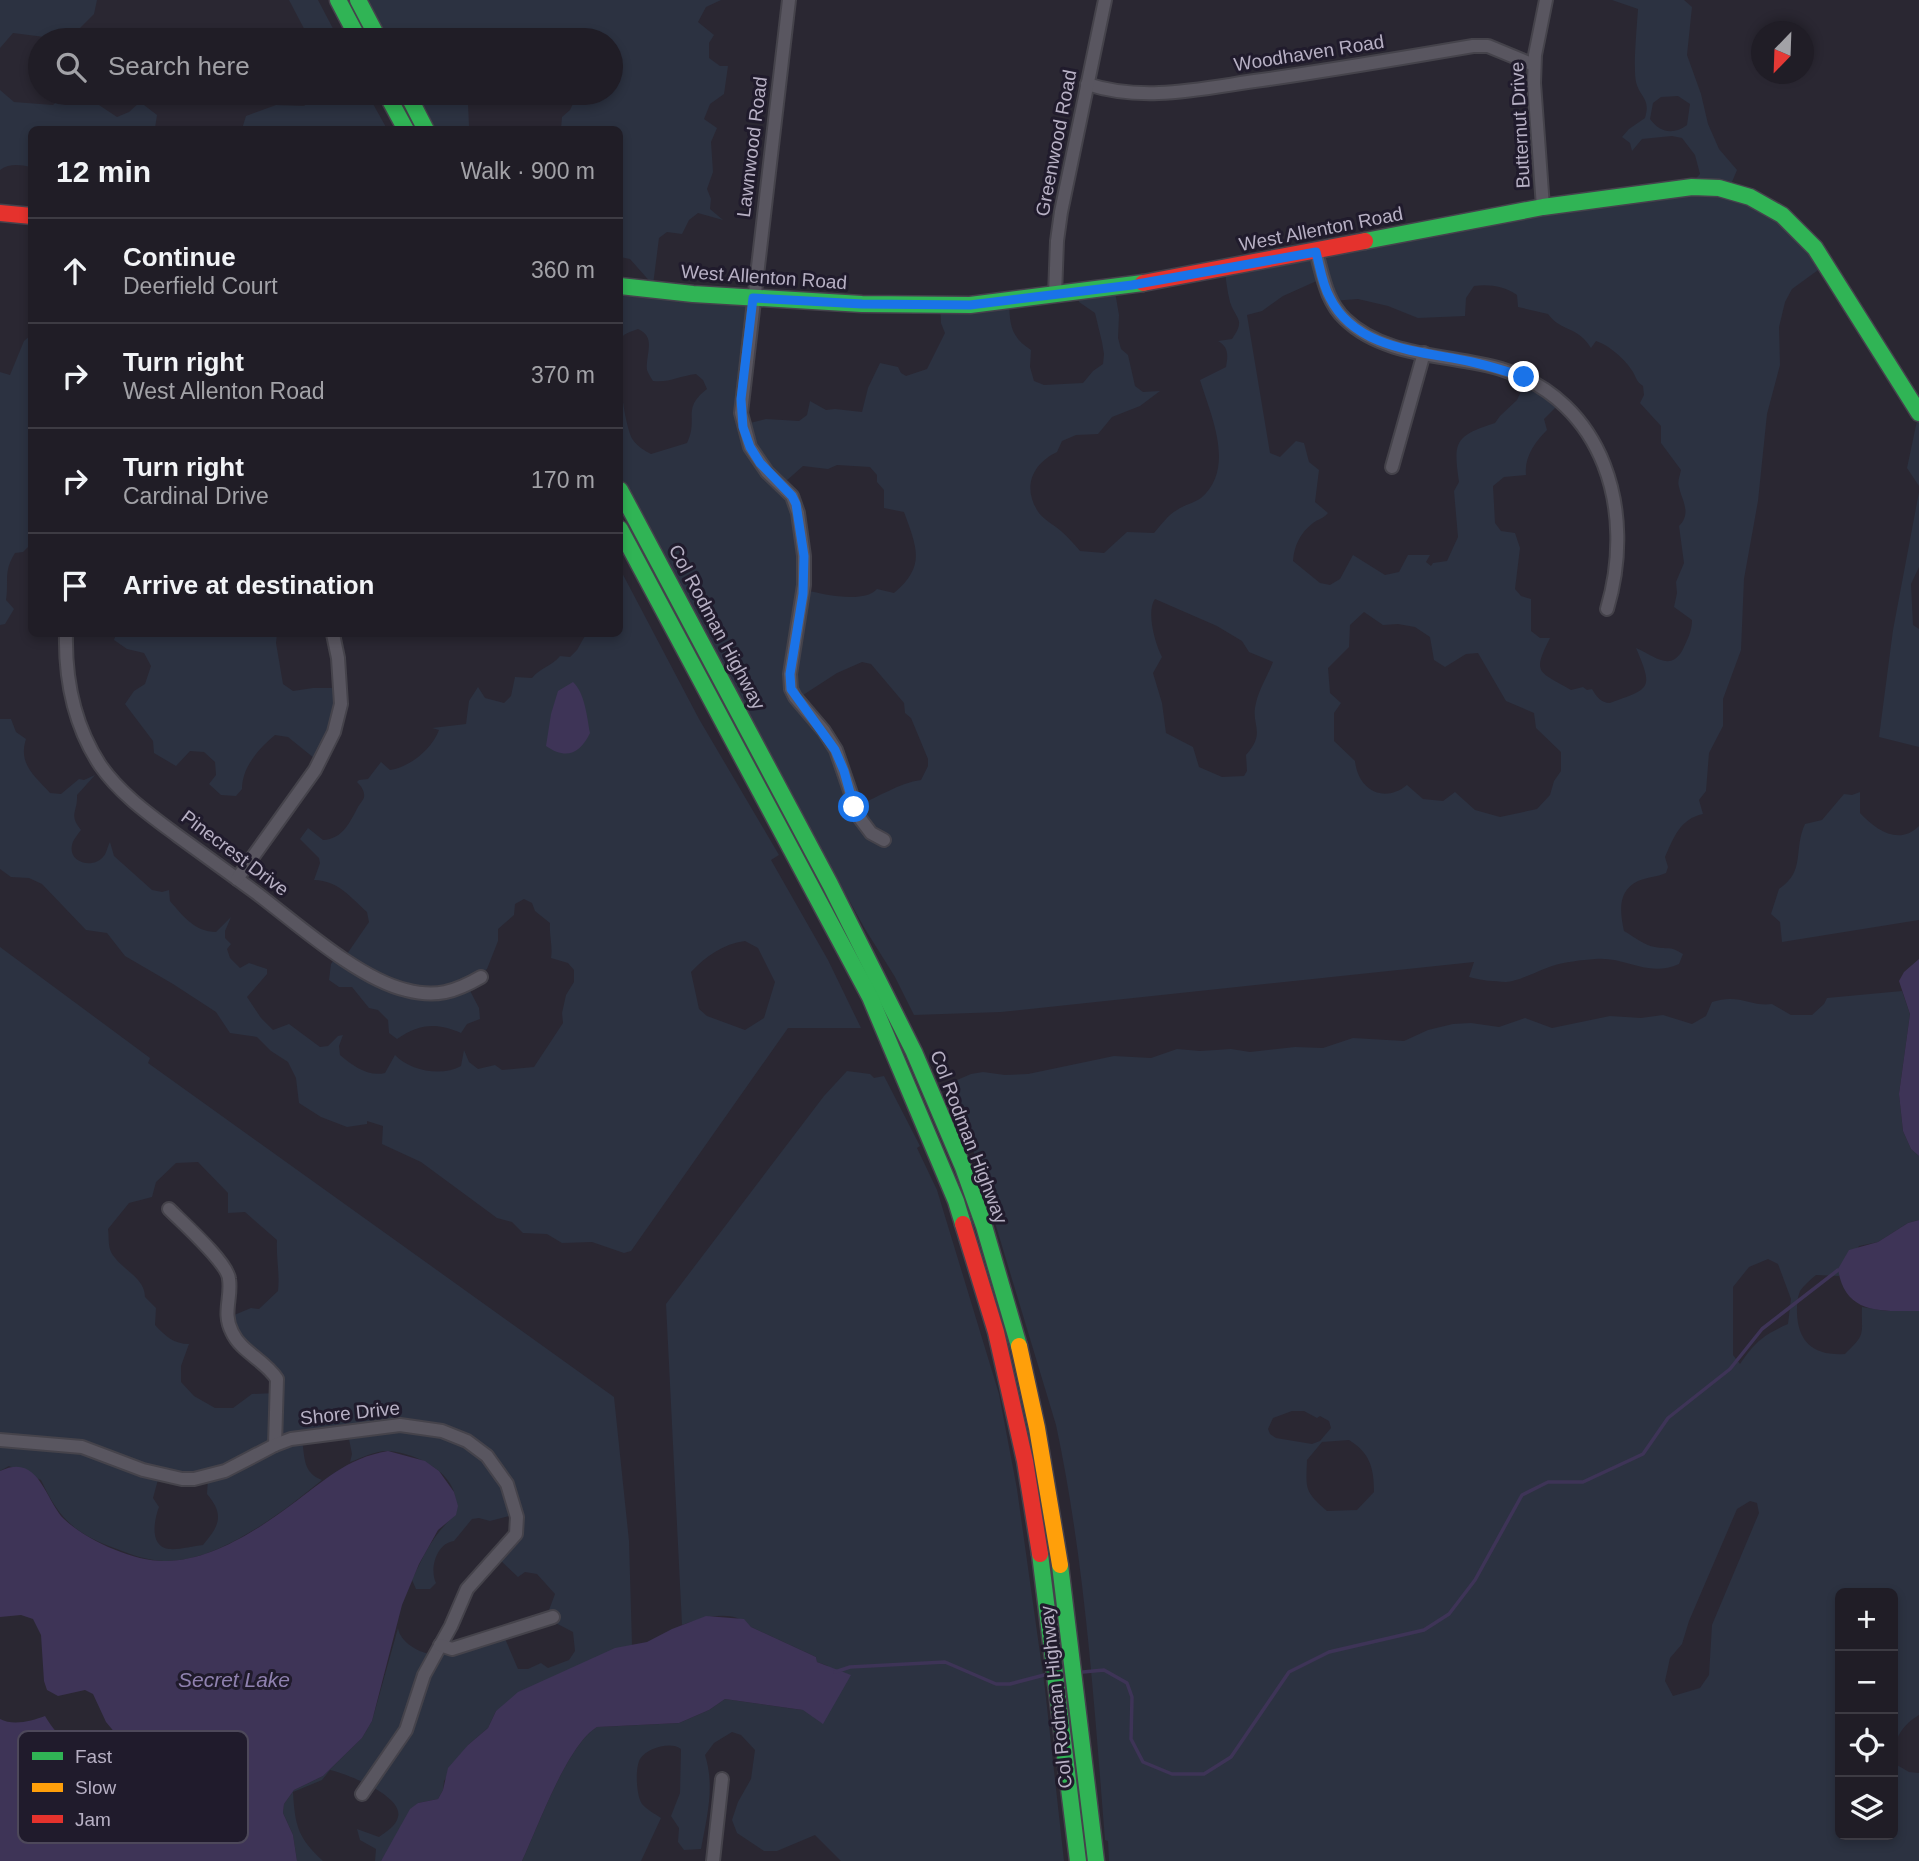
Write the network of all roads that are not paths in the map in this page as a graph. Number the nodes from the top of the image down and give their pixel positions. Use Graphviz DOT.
graph roads {
  1 [pos="338,0"];
  2 [pos="358,0"];
  3 [pos="789,0"];
  4 [pos="1105,0"];
  5 [pos="1546,0"];
  6 [pos="353,28"];
  7 [pos="373,28"];
  8 [pos="1534,65"];
  9 [pos="1087,85"];
  10 [pos="392,105"];
  11 [pos="413,105"];
  12 [pos="403,126"];
  13 [pos="424,126"];
  14 [pos="1543,207"];
  15 [pos="0,213"];
  16 [pos="28,216"];
  17 [pos="1316,252"];
  18 [pos="623,286"];
  19 [pos="1055,295"];
  20 [pos="753,298"];
  21 [pos="1424,353"];
  22 [pos="1919,413"];
  23 [pos="1392,467"];
  24 [pos="623,496"];
  25 [pos="623,535"];
  26 [pos="1607,609"];
  27 [pos="66,637"];
  28 [pos="334,637"];
  29 [pos="884,841"];
  30 [pos="237,879"];
  31 [pos="481,977"];
  32 [pos="169,1209"];
  33 [pos="0,1440"];
  34 [pos="275,1445"];
  35 [pos="553,1617"];
  36 [pos="440,1645"];
  37 [pos="722,1779"];
  38 [pos="362,1794"];
  39 [pos="713,1861"];
  40 [pos="1078,1861"];
  41 [pos="1096,1861"];
  1 -- 6 [label="main road"];
  2 -- 7 [label="main road"];
  3 -- 20 [label="street, Lawnwood Road"];
  4 -- 9 [label="street, Greenwood Road"];
  5 -- 8 [label="street, Butternut Drive"];
  8 -- 9 [label="street, Woodhaven Road"];
  8 -- 14 [label="street, Butternut Drive"];
  9 -- 19 [label="street, Greenwood Road"];
  10 -- 12 [label="main road"];
  11 -- 13 [label="main road"];
  14 -- 17 [label="main road, West Allenton Road"];
  14 -- 22 [label="main road, West Allenton Road"];
  15 -- 16 [label="main road"];
  17 -- 19 [label="main road, West Allenton Road"];
  17 -- 21 [label="street"];
  18 -- 20 [label="main road, West Allenton Road"];
  19 -- 20 [label="main road, West Allenton Road"];
  20 -- 29 [label="street, Lawnwood Road"];
  21 -- 23 [label="street"];
  21 -- 26 [label="street"];
  24 -- 41 [label="main road, Col Rodman Highway"];
  25 -- 40 [label="main road, Col Rodman Highway"];
  27 -- 30 [label="street, Pinecrest Drive"];
  28 -- 30 [label="street"];
  30 -- 31 [label="street, Pinecrest Drive"];
  32 -- 34 [label="street"];
  33 -- 34 [label="street, Shore Drive"];
  34 -- 36 [label="street, Shore Drive"];
  35 -- 36 [label="street"];
  36 -- 38 [label="street, Shore Drive"];
  37 -- 39 [label="street"];
}
